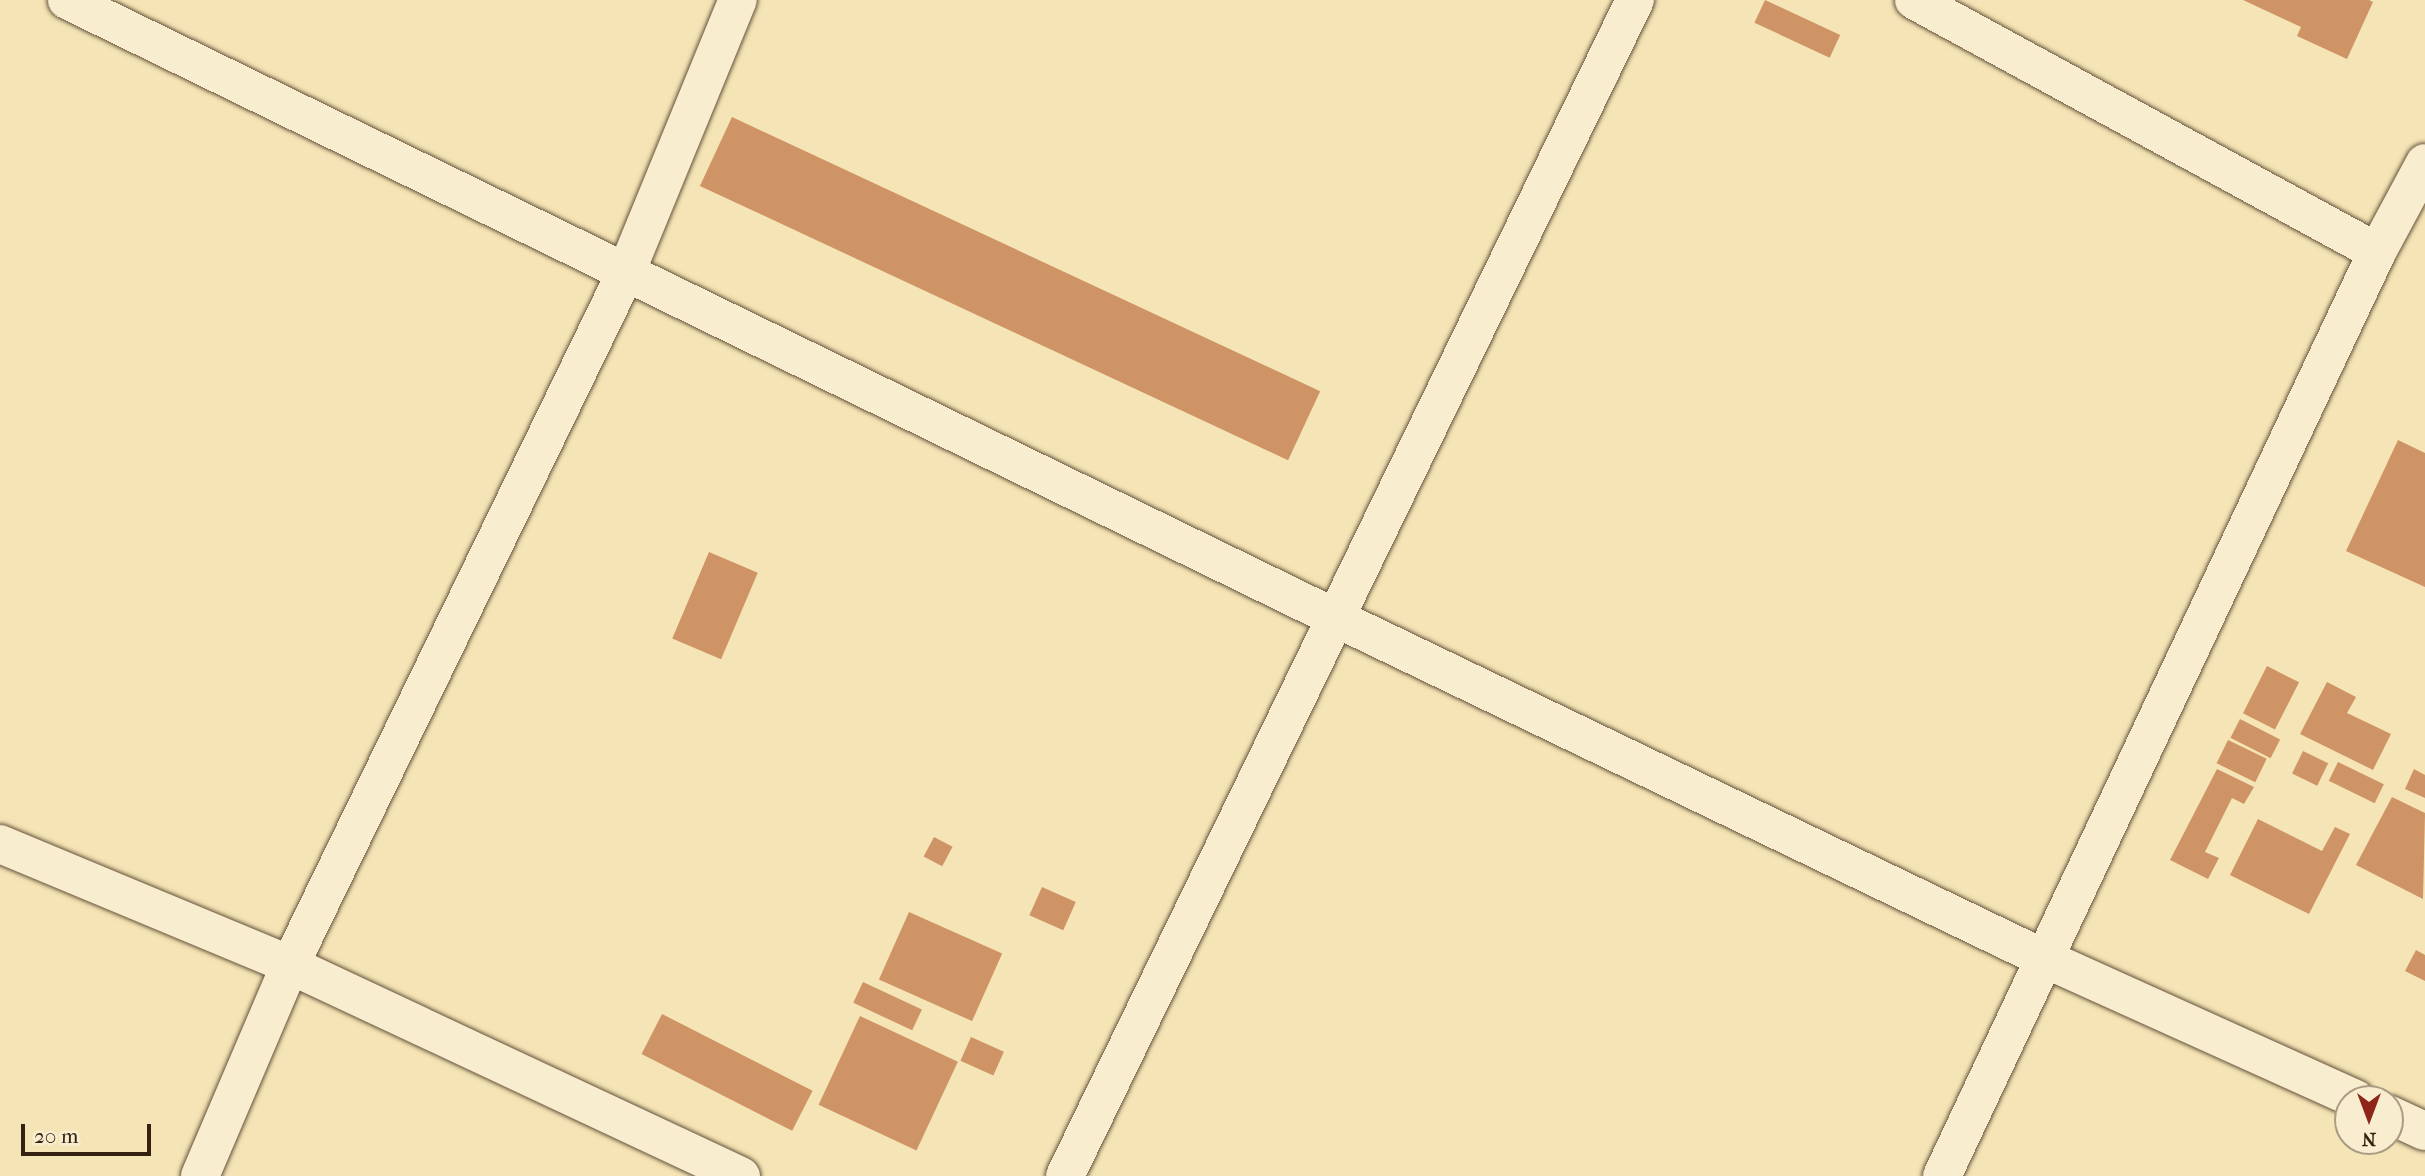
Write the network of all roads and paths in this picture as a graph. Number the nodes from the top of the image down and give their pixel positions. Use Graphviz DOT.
graph roads {
  1 [pos="67,0"];
  2 [pos="738,0"];
  3 [pos="1635,0"];
  4 [pos="1914,0"];
  5 [pos="2425,163"];
  6 [pos="2376,252"];
  7 [pos="627,270"];
  8 [pos="1338,620"];
  9 [pos="0,844"];
  10 [pos="2041,957"];
  11 [pos="290,965"];
  12 [pos="2334,1090"];
  13 [pos="2404,1121"];
  14 [pos="2425,1130"];
  15 [pos="200,1176"];
  16 [pos="741,1176"];
  17 [pos="1065,1176"];
  18 [pos="1942,1176"];
  1 -- 7 [label="street"];
  2 -- 7 [label="street"];
  3 -- 8 [label="street"];
  4 -- 6 [label="street"];
  5 -- 6 [label="street"];
  6 -- 10 [label="street"];
  7 -- 8 [label="street"];
  7 -- 11 [label="street"];
  8 -- 10 [label="street"];
  8 -- 17 [label="street"];
  9 -- 11 [label="street"];
  10 -- 12 [label="street"];
  10 -- 18 [label="street"];
  11 -- 15 [label="street"];
  11 -- 16 [label="street"];
  13 -- 14 [label="street"];
}
